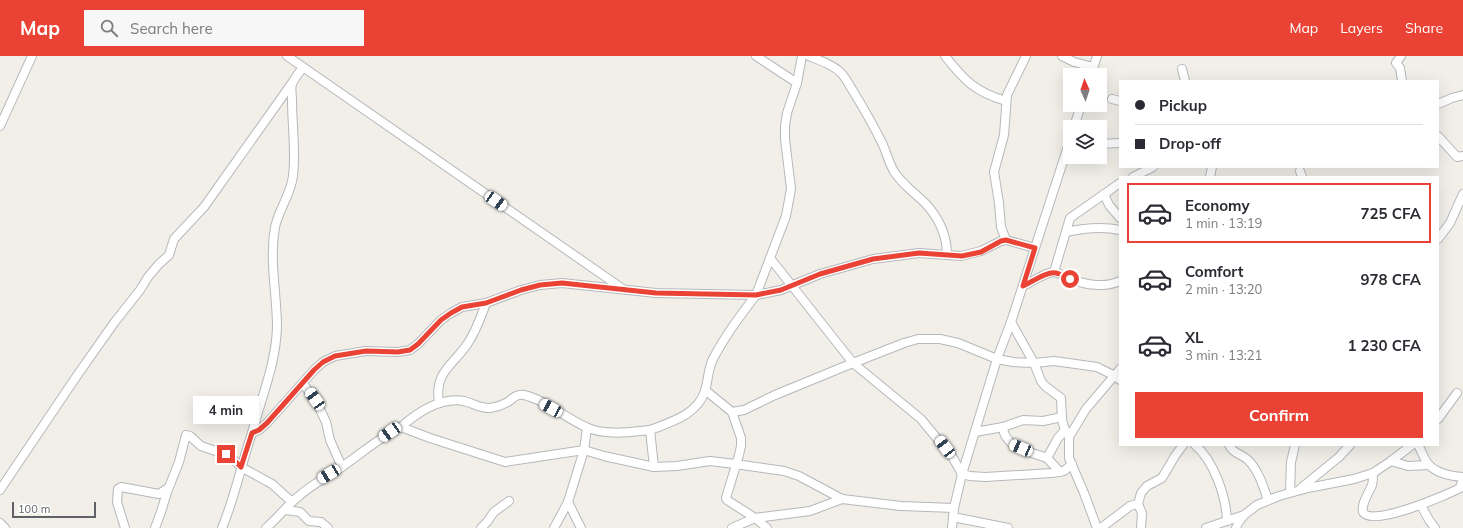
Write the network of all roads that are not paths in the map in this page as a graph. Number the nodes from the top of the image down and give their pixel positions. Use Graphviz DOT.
graph roads {
  1 [pos="32,56"];
  2 [pos="287,56"];
  3 [pos="756,56"];
  4 [pos="802,56"];
  5 [pos="809,56"];
  6 [pos="945,56"];
  7 [pos="1026,56"];
  8 [pos="1062,56"];
  9 [pos="1097,56"];
  10 [pos="1401,56"];
  11 [pos="303,67"];
  12 [pos="1086,68"];
  13 [pos="1093,68"];
  14 [pos="1182,69"];
  15 [pos="1184,80"];
  16 [pos="1402,80"];
  17 [pos="292,83"];
  18 [pos="797,83"];
  19 [pos="1463,96"];
  20 [pos="1006,101"];
  21 [pos="1439,104"];
  22 [pos="0,126"];
  23 [pos="1439,137"];
  24 [pos="1119,143"];
  25 [pos="1107,144"];
  26 [pos="1463,156"];
  27 [pos="1064,164"];
  28 [pos="1150,168"];
  29 [pos="1135,176"];
  30 [pos="1119,184"];
  31 [pos="1104,194"];
  32 [pos="1463,194"];
  33 [pos="1119,217"];
  34 [pos="1119,230"];
  35 [pos="1066,232"];
  36 [pos="1439,238"];
  37 [pos="1006,240"];
  38 [pos="1035,248"];
  39 [pos="947,256"];
  40 [pos="770,258"];
  41 [pos="1054,272"];
  42 [pos="1119,281"];
  43 [pos="791,286"];
  44 [pos="1023,286"];
  45 [pos="625,291"];
  46 [pos="756,295"];
  47 [pos="486,303"];
  48 [pos="1011,322"];
  49 [pos="997,359"];
  50 [pos="852,363"];
  51 [pos="1034,363"];
  52 [pos="1118,375"];
  53 [pos="302,384"];
  54 [pos="705,390"];
  55 [pos="1457,393"];
  56 [pos="439,403"];
  57 [pos="732,412"];
  58 [pos="1062,416"];
  59 [pos="1439,418"];
  60 [pos="402,427"];
  61 [pos="587,428"];
  62 [pos="1003,428"];
  63 [pos="650,430"];
  64 [pos="975,432"];
  65 [pos="252,433"];
  66 [pos="1067,434"];
  67 [pos="1182,446"];
  68 [pos="1230,446"];
  69 [pos="1295,446"];
  70 [pos="1349,446"];
  71 [pos="1411,446"];
  72 [pos="1419,446"];
  73 [pos="1201,447"];
  74 [pos="584,450"];
  75 [pos="1047,458"];
  76 [pos="1391,461"];
  77 [pos="736,464"];
  78 [pos="1072,464"];
  79 [pos="1429,465"];
  80 [pos="241,467"];
  81 [pos="342,467"];
  82 [pos="654,467"];
  83 [pos="1060,472"];
  84 [pos="1373,473"];
  85 [pos="962,474"];
  86 [pos="1463,478"];
  87 [pos="168,488"];
  88 [pos="0,490"];
  89 [pos="1299,490"];
  90 [pos="1462,490"];
  91 [pos="1290,492"];
  92 [pos="842,498"];
  93 [pos="1268,500"];
  94 [pos="509,501"];
  95 [pos="292,502"];
  96 [pos="568,502"];
  97 [pos="1138,504"];
  98 [pos="1422,507"];
  99 [pos="954,508"];
  100 [pos="286,510"];
  101 [pos="1244,515"];
  102 [pos="953,517"];
  103 [pos="755,518"];
  104 [pos="1227,521"];
  105 [pos="0,523"];
  106 [pos="5,528"];
  107 [pos="125,528"];
  108 [pos="154,528"];
  109 [pos="222,528"];
  110 [pos="266,528"];
  111 [pos="328,528"];
  112 [pos="481,528"];
  113 [pos="554,528"];
  114 [pos="581,528"];
  115 [pos="732,528"];
  116 [pos="767,528"];
  117 [pos="952,528"];
  118 [pos="1008,528"];
  119 [pos="1097,528"];
  120 [pos="1101,528"];
  121 [pos="1141,528"];
  122 [pos="1206,528"];
  123 [pos="1236,528"];
  124 [pos="1435,528"];
  1 -- 22 [label="street"];
  2 -- 11 [label="street"];
  3 -- 18 [label="street"];
  4 -- 18 [label="street"];
  5 -- 39 [label="street"];
  6 -- 20 [label="street"];
  7 -- 20 [label="street"];
  8 -- 12 [label="street"];
  9 -- 13 [label="street"];
  10 -- 16 [label="street"];
  11 -- 17 [label="street"];
  11 -- 45 [label="street"];
  14 -- 15 [label="street"];
  17 -- 65 [label="street"];
  17 -- 88 [label="street"];
  18 -- 40 [label="street"];
  19 -- 21 [label="street"];
  20 -- 37 [label="street"];
  23 -- 26 [label="street"];
  24 -- 25 [label="street"];
  27 -- 38 [label="street"];
  28 -- 29 [label="street"];
  30 -- 31 [label="street"];
  31 -- 33 [label="street"];
  31 -- 35 [label="street"];
  32 -- 36 [label="street"];
  34 -- 35 [label="street"];
  35 -- 41 [label="street"];
  37 -- 38 [label="street"];
  37 -- 39 [label="street"];
  38 -- 44 [label="street"];
  39 -- 43 [label="street"];
  40 -- 43 [label="street"];
  40 -- 46 [label="street"];
  41 -- 42 [label="street"];
  41 -- 44 [label="street"];
  43 -- 46 [label="street"];
  43 -- 50 [label="street"];
  44 -- 48 [label="street"];
  45 -- 46 [label="street"];
  45 -- 47 [label="street"];
  46 -- 54 [label="street"];
  47 -- 53 [label="street"];
  47 -- 56 [label="street"];
  48 -- 49 [label="street"];
  48 -- 51 [label="street"];
  49 -- 50 [label="street"];
  49 -- 51 [label="street"];
  49 -- 64 [label="street"];
  50 -- 57 [label="street"];
  50 -- 85 [label="street"];
  51 -- 52 [label="street"];
  51 -- 58 [label="street"];
  52 -- 66 [label="street"];
  53 -- 65 [label="street"];
  53 -- 81 [label="street"];
  54 -- 57 [label="street"];
  54 -- 63 [label="street"];
  55 -- 59 [label="street"];
  56 -- 60 [label="street"];
  56 -- 61 [label="street"];
  57 -- 77 [label="street"];
  58 -- 62 [label="street"];
  58 -- 66 [label="street"];
  60 -- 74 [label="street"];
  60 -- 81 [label="street"];
  61 -- 63 [label="street"];
  61 -- 74 [label="street"];
  62 -- 64 [label="street"];
  62 -- 75 [label="street"];
  63 -- 82 [label="street"];
  64 -- 85 [label="street"];
  65 -- 80 [label="street"];
  66 -- 75 [label="street"];
  66 -- 78 [label="street"];
  67 -- 97 [label="street"];
  68 -- 93 [label="street"];
  69 -- 91 [label="street"];
  70 -- 89 [label="street"];
  71 -- 76 [label="street"];
  72 -- 79 [label="street"];
  73 -- 104 [label="street"];
  74 -- 82 [label="street"];
  74 -- 96 [label="street"];
  75 -- 83 [label="street"];
  76 -- 79 [label="street"];
  76 -- 84 [label="street"];
  77 -- 82 [label="street"];
  77 -- 92 [label="street"];
  77 -- 103 [label="street"];
  78 -- 83 [label="street"];
  78 -- 119 [label="street"];
  79 -- 86 [label="street"];
  80 -- 87 [label="street"];
  80 -- 95 [label="street"];
  80 -- 109 [label="street"];
  81 -- 95 [label="street"];
  83 -- 85 [label="street"];
  84 -- 89 [label="street"];
  84 -- 98 [label="street"];
  85 -- 99 [label="street"];
  86 -- 90 [label="street"];
  87 -- 107 [label="street"];
  87 -- 108 [label="street"];
  89 -- 91 [label="street"];
  90 -- 98 [label="street"];
  91 -- 93 [label="street"];
  92 -- 99 [label="street"];
  92 -- 103 [label="street"];
  93 -- 101 [label="street"];
  94 -- 112 [label="street"];
  95 -- 100 [label="street"];
  96 -- 113 [label="street"];
  96 -- 114 [label="street"];
  97 -- 120 [label="street"];
  97 -- 121 [label="street"];
  98 -- 124 [label="street"];
  99 -- 102 [label="street"];
  100 -- 110 [label="street"];
  100 -- 111 [label="street"];
  101 -- 104 [label="street"];
  101 -- 123 [label="street"];
  102 -- 117 [label="street"];
  102 -- 118 [label="street"];
  103 -- 115 [label="street"];
  103 -- 116 [label="street"];
  104 -- 122 [label="street"];
  105 -- 106 [label="street"];
}
